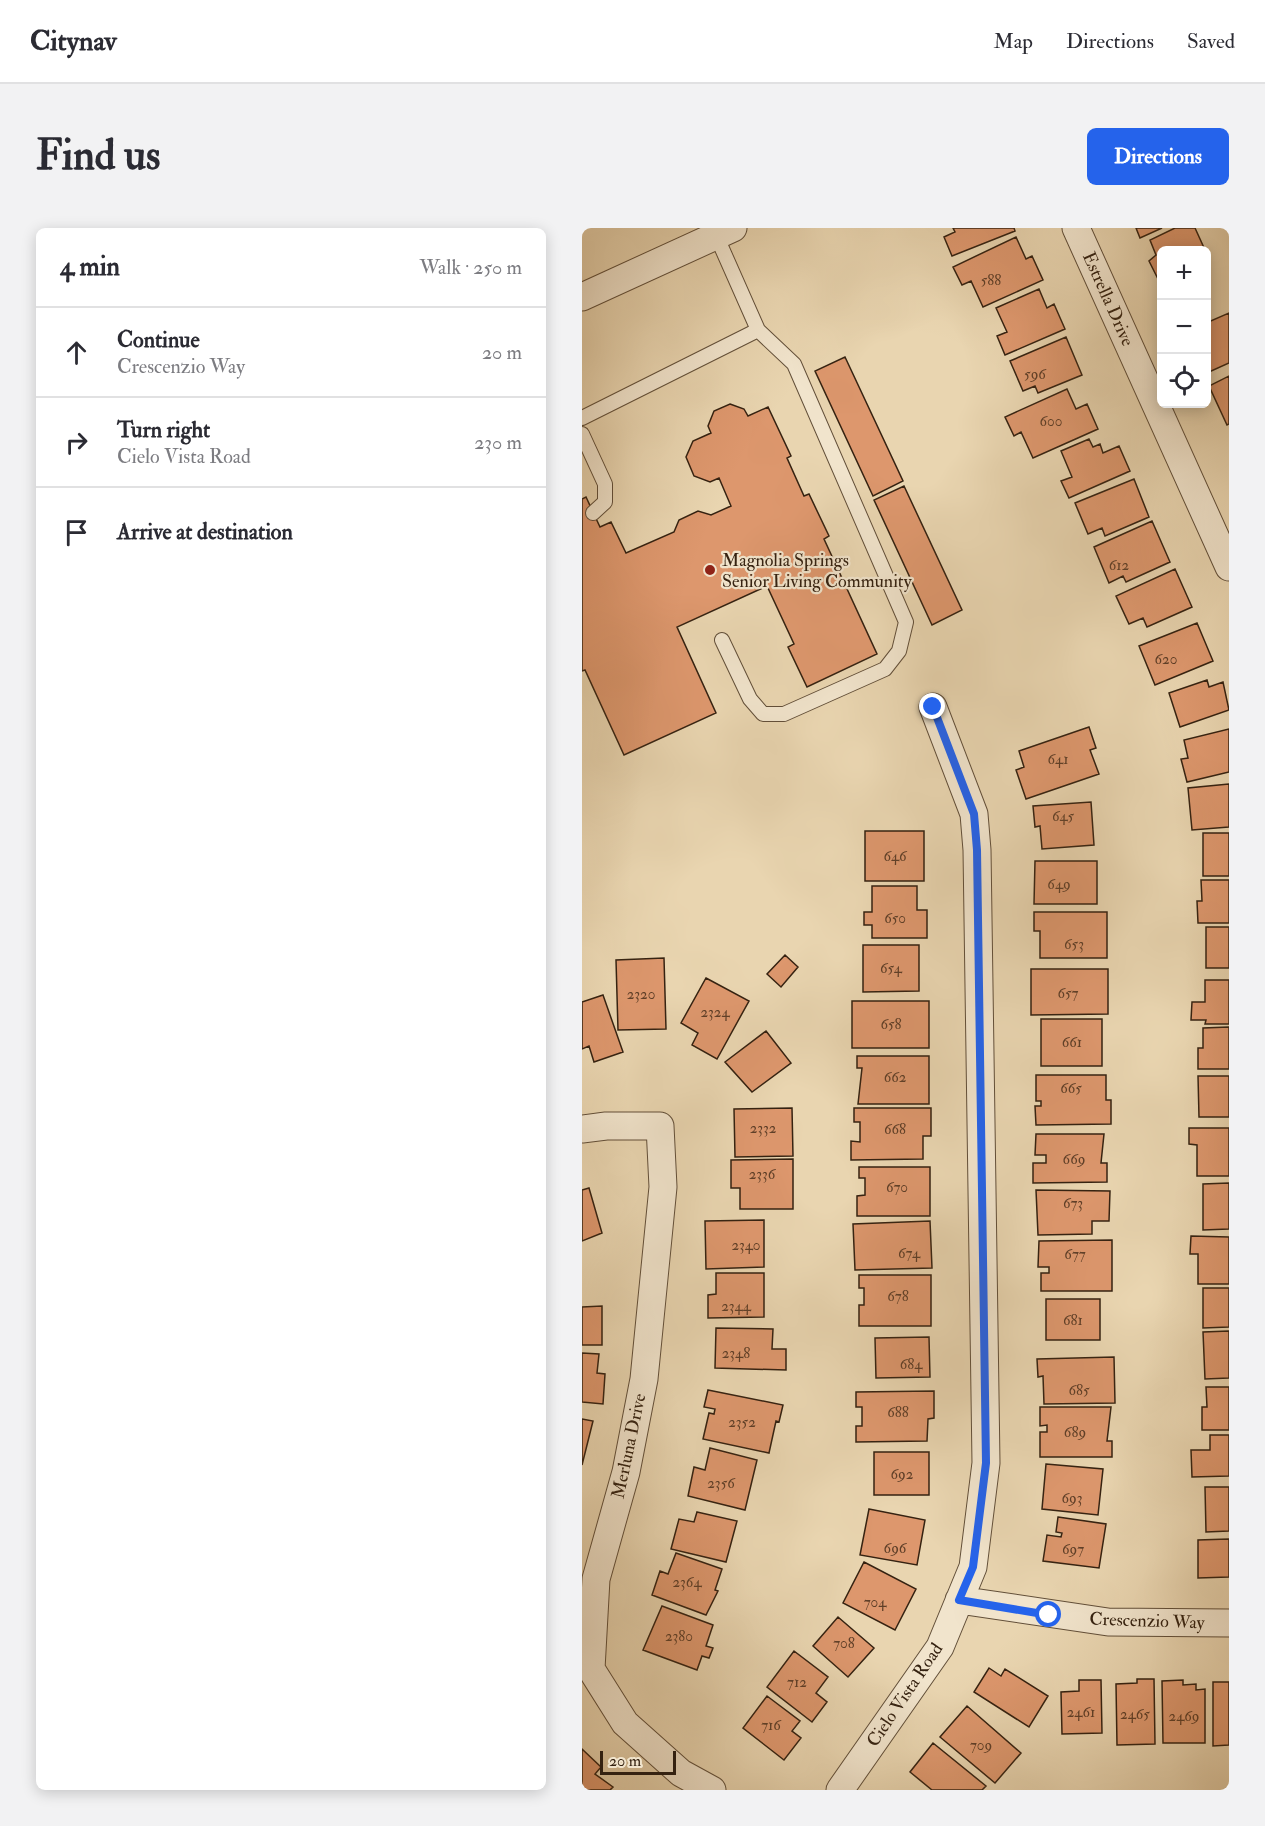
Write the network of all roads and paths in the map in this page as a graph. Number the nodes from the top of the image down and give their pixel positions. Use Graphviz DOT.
graph roads {
  1 [pos="1076,228"];
  2 [pos="720,230"];
  3 [pos="582,297"];
  4 [pos="758,330"];
  5 [pos="582,418"];
  6 [pos="582,434"];
  7 [pos="593,513"];
  8 [pos="1229,567"];
  9 [pos="722,640"];
  10 [pos="933,707"];
  11 [pos="582,1129"];
  12 [pos="959,1600"];
  13 [pos="1229,1623"];
  14 [pos="712,1790"];
  15 [pos="840,1790"];
  1 -- 8 [label="street, Estrella Drive"];
  2 -- 3 [label="street"];
  2 -- 4 [label="lane"];
  4 -- 5 [label="lane"];
  4 -- 9 [label="lane"];
  6 -- 7 [label="lane"];
  10 -- 12 [label="street, Cielo Vista Road"];
  11 -- 14 [label="street, Merluna Drive"];
  12 -- 13 [label="street, Crescenzio Way"];
  12 -- 15 [label="street, Cielo Vista Road"];
}
